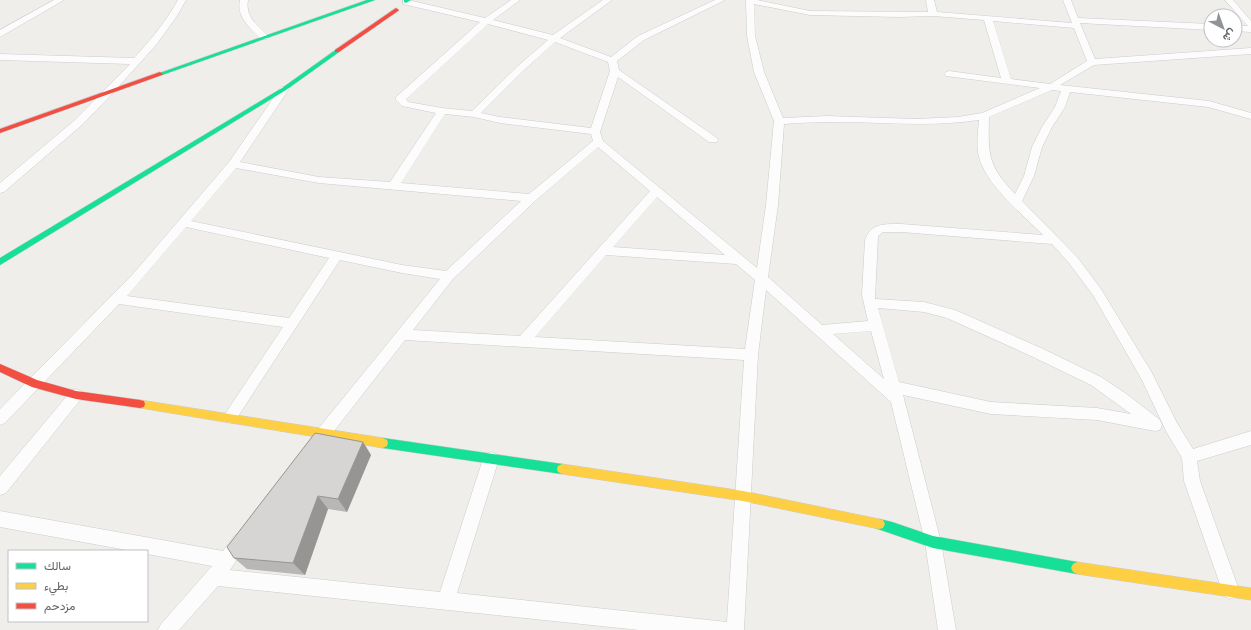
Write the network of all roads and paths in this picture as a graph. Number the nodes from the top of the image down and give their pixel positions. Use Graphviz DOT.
graph roads {
  1 [pos="60,0"];
  2 [pos="182,0"];
  3 [pos="244,0"];
  4 [pos="516,0"];
  5 [pos="608,0"];
  6 [pos="750,0"];
  7 [pos="930,0"];
  8 [pos="1066,0"];
  9 [pos="1229,0"];
  10 [pos="407,1"];
  11 [pos="712,1"];
  12 [pos="374,7"];
  13 [pos="396,10"];
  14 [pos="933,14"];
  15 [pos="988,18"];
  16 [pos="486,21"];
  17 [pos="1076,23"];
  18 [pos="1250,26"];
  19 [pos="1203,27"];
  20 [pos="0,34"];
  21 [pos="363,34"];
  22 [pos="264,37"];
  23 [pos="555,38"];
  24 [pos="1251,51"];
  25 [pos="0,58"];
  26 [pos="136,61"];
  27 [pos="1092,62"];
  28 [pos="614,65"];
  29 [pos="948,74"];
  30 [pos="1007,82"];
  31 [pos="1051,87"];
  32 [pos="284,89"];
  33 [pos="1066,89"];
  34 [pos="107,94"];
  35 [pos="442,111"];
  36 [pos="474,114"];
  37 [pos="984,116"];
  38 [pos="1251,116"];
  39 [pos="779,121"];
  40 [pos="0,131"];
  41 [pos="597,137"];
  42 [pos="713,140"];
  43 [pos="233,164"];
  44 [pos="394,185"];
  45 [pos="0,189"];
  46 [pos="656,191"];
  47 [pos="531,198"];
  48 [pos="1016,200"];
  49 [pos="183,223"];
  50 [pos="1055,240"];
  51 [pos="602,251"];
  52 [pos="337,256"];
  53 [pos="740,260"];
  54 [pos="0,262"];
  55 [pos="449,276"];
  56 [pos="762,279"];
  57 [pos="117,298"];
  58 [pos="869,303"];
  59 [pos="292,323"];
  60 [pos="875,326"];
  61 [pos="820,330"];
  62 [pos="403,335"];
  63 [pos="523,342"];
  64 [pos="751,355"];
  65 [pos="0,368"];
  66 [pos="36,384"];
  67 [pos="896,393"];
  68 [pos="76,395"];
  69 [pos="230,417"];
  70 [pos="0,419"];
  71 [pos="1155,425"];
  72 [pos="1172,428"];
  73 [pos="323,434"];
  74 [pos="1251,438"];
  75 [pos="313,446"];
  76 [pos="1189,457"];
  77 [pos="491,459"];
  78 [pos="0,488"];
  79 [pos="744,496"];
  80 [pos="0,519"];
  81 [pos="251,528"];
  82 [pos="933,542"];
  83 [pos="226,560"];
  84 [pos="214,577"];
  85 [pos="1230,590"];
  86 [pos="1251,594"];
  87 [pos="446,601"];
  88 [pos="167,630"];
  89 [pos="726,630"];
  90 [pos="735,630"];
  91 [pos="947,630"];
  1 -- 20 [label="street"];
  2 -- 26 [label="street"];
  3 -- 22 [label="street"];
  4 -- 16 [label="street"];
  5 -- 23 [label="street"];
  6 -- 14 [label="street"];
  6 -- 39 [label="street"];
  7 -- 14 [label="street"];
  8 -- 17 [label="street"];
  9 -- 18 [label="street"];
  10 -- 13 [label="main road"];
  10 -- 16 [label="street"];
  11 -- 28 [label="street"];
  12 -- 13 [label="main road"];
  12 -- 21 [label="main road"];
  12 -- 22 [label="main road"];
  13 -- 21 [label="main road"];
  14 -- 15 [label="street"];
  15 -- 17 [label="street"];
  15 -- 30 [label="street"];
  16 -- 23 [label="street"];
  16 -- 35 [label="street"];
  17 -- 19 [label="street"];
  17 -- 27 [label="street"];
  21 -- 32 [label="main road"];
  22 -- 34 [label="main road"];
  23 -- 28 [label="street"];
  23 -- 36 [label="street"];
  24 -- 27 [label="street"];
  25 -- 26 [label="street"];
  26 -- 34 [label="street"];
  27 -- 31 [label="street"];
  28 -- 41 [label="street"];
  28 -- 42 [label="street"];
  29 -- 30 [label="street"];
  30 -- 31 [label="street"];
  31 -- 33 [label="street"];
  31 -- 37 [label="street"];
  32 -- 43 [label="street"];
  32 -- 54 [label="main road"];
  33 -- 38 [label="street"];
  33 -- 48 [label="street"];
  34 -- 40 [label="main road"];
  34 -- 45 [label="street"];
  35 -- 36 [label="street"];
  35 -- 44 [label="street"];
  36 -- 41 [label="street"];
  37 -- 39 [label="street"];
  37 -- 48 [label="street"];
  39 -- 56 [label="street"];
  41 -- 46 [label="street"];
  41 -- 47 [label="street"];
  43 -- 44 [label="street"];
  43 -- 49 [label="street"];
  44 -- 47 [label="street"];
  46 -- 51 [label="street"];
  46 -- 53 [label="street"];
  47 -- 55 [label="street"];
  48 -- 50 [label="street"];
  49 -- 52 [label="street"];
  49 -- 57 [label="street"];
  50 -- 58 [label="street"];
  50 -- 72 [label="street"];
  51 -- 53 [label="street"];
  51 -- 63 [label="street"];
  52 -- 55 [label="street"];
  52 -- 59 [label="street"];
  53 -- 56 [label="street"];
  55 -- 62 [label="street"];
  56 -- 61 [label="street"];
  56 -- 64 [label="street"];
  57 -- 59 [label="street"];
  57 -- 66 [label="street"];
  58 -- 60 [label="street"];
  58 -- 71 [label="street"];
  59 -- 69 [label="street"];
  60 -- 61 [label="street"];
  60 -- 67 [label="street"];
  61 -- 67 [label="street"];
  62 -- 63 [label="street"];
  62 -- 73 [label="street"];
  63 -- 64 [label="street"];
  64 -- 79 [label="street"];
  65 -- 66 [label="main road"];
  66 -- 68 [label="main road"];
  66 -- 70 [label="street"];
  67 -- 71 [label="street"];
  67 -- 82 [label="street"];
  68 -- 69 [label="main road"];
  68 -- 78 [label="street"];
  69 -- 73 [label="main road"];
  71 -- 72 [label="street"];
  72 -- 76 [label="street"];
  73 -- 75 [label="street"];
  73 -- 77 [label="main road"];
  74 -- 76 [label="street"];
  76 -- 85 [label="street"];
  77 -- 79 [label="main road"];
  77 -- 87 [label="street"];
  79 -- 82 [label="main road"];
  79 -- 90 [label="street"];
  80 -- 83 [label="street"];
  81 -- 83 [label="street"];
  82 -- 85 [label="main road"];
  82 -- 91 [label="street"];
  83 -- 84 [label="street"];
  84 -- 87 [label="street"];
  84 -- 88 [label="street"];
  85 -- 86 [label="main road"];
  87 -- 89 [label="street"];
}
